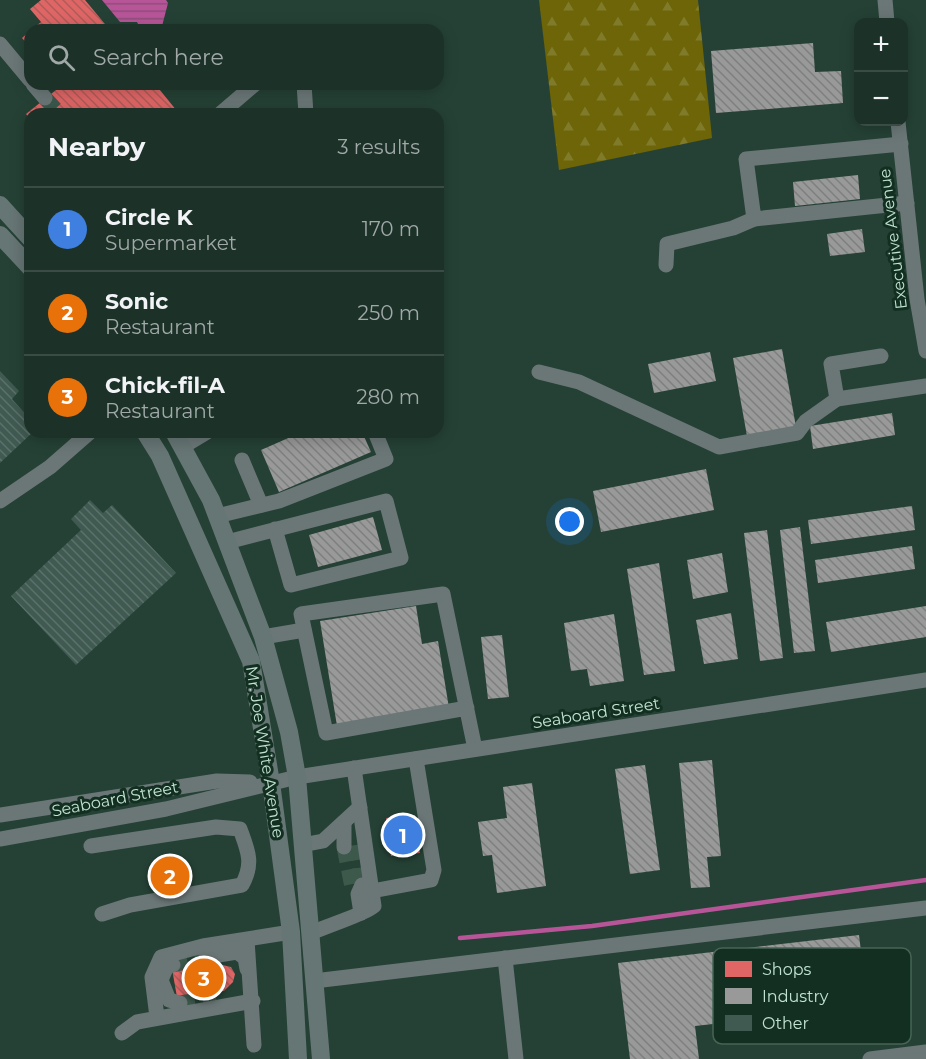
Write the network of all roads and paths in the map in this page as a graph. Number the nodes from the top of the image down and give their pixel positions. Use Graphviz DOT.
graph roads {
  1 [pos="885,0"];
  2 [pos="887,18"];
  3 [pos="0,44"];
  4 [pos="24,73"];
  5 [pos="38,90"];
  6 [pos="248,90"];
  7 [pos="304,90"];
  8 [pos="45,98"];
  9 [pos="227,108"];
  10 [pos="306,108"];
  11 [pos="899,126"];
  12 [pos="901,144"];
  13 [pos="907,203"];
  14 [pos="0,205"];
  15 [pos="754,219"];
  16 [pos="24,231"];
  17 [pos="0,235"];
  18 [pos="24,261"];
  19 [pos="666,265"];
  20 [pos="926,351"];
  21 [pos="881,356"];
  22 [pos="539,372"];
  23 [pos="926,386"];
  24 [pos="837,399"];
  25 [pos="83,438"];
  26 [pos="149,438"];
  27 [pos="377,438"];
  28 [pos="178,439"];
  29 [pos="242,460"];
  30 [pos="0,501"];
  31 [pos="261,505"];
  32 [pos="217,516"];
  33 [pos="275,529"];
  34 [pos="226,542"];
  35 [pos="304,630"];
  36 [pos="263,637"];
  37 [pos="926,681"];
  38 [pos="467,708"];
  39 [pos="475,749"];
  40 [pos="416,759"];
  41 [pos="354,768"];
  42 [pos="297,777"];
  43 [pos="271,783"];
  44 [pos="360,807"];
  45 [pos="166,809"];
  46 [pos="0,815"];
  47 [pos="171,834"];
  48 [pos="0,839"];
  49 [pos="302,845"];
  50 [pos="91,846"];
  51 [pos="361,889"];
  52 [pos="926,908"];
  53 [pos="102,914"];
  54 [pos="291,932"];
  55 [pos="310,933"];
  56 [pos="247,940"];
  57 [pos="206,957"];
  58 [pos="505,958"];
  59 [pos="172,965"];
  60 [pos="314,981"];
  61 [pos="252,984"];
  62 [pos="216,998"];
  63 [pos="247,1002"];
  64 [pos="180,1003"];
  65 [pos="157,1017"];
  66 [pos="123,1033"];
  67 [pos="254,1045"];
  68 [pos="926,1052"];
  69 [pos="298,1059"];
  70 [pos="321,1059"];
  71 [pos="516,1059"];
  72 [pos="870,1059"];
  1 -- 2 [label="street"];
  3 -- 4 [label="street"];
  5 -- 8 [label="street"];
  6 -- 9 [label="street"];
  7 -- 10 [label="street"];
  11 -- 12 [label="street, Executive Avenue"];
  12 -- 13 [label="street, Executive Avenue"];
  12 -- 15 [label="street"];
  13 -- 15 [label="street"];
  13 -- 20 [label="street, Executive Avenue"];
  14 -- 16 [label="main road"];
  15 -- 19 [label="street"];
  17 -- 18 [label="main road"];
  21 -- 24 [label="street"];
  22 -- 24 [label="street"];
  23 -- 24 [label="street"];
  25 -- 30 [label="street"];
  26 -- 43 [label="main road, Mr. Joe White Avenue"];
  27 -- 31 [label="street"];
  28 -- 32 [label="main road, Mr. Joe White Avenue"];
  29 -- 31 [label="street"];
  31 -- 32 [label="street"];
  32 -- 34 [label="main road, Mr. Joe White Avenue"];
  33 -- 33 [label="street"];
  33 -- 34 [label="street"];
  34 -- 36 [label="main road, Mr. Joe White Avenue"];
  35 -- 36 [label="street"];
  35 -- 38 [label="street"];
  35 -- 38 [label="street"];
  36 -- 42 [label="main road, Mr. Joe White Avenue"];
  37 -- 39 [label="street, Seaboard Street"];
  38 -- 39 [label="street"];
  39 -- 40 [label="street, Seaboard Street"];
  40 -- 41 [label="street, Seaboard Street"];
  40 -- 51 [label="street"];
  41 -- 42 [label="street, Seaboard Street"];
  41 -- 44 [label="street"];
  42 -- 43 [label="street, Seaboard Street"];
  42 -- 49 [label="main road, Mr. Joe White Avenue"];
  43 -- 45 [label="street, Seaboard Street"];
  43 -- 46 [label="street, Seaboard Street"];
  43 -- 54 [label="main road, Mr. Joe White Avenue"];
  44 -- 49 [label="street"];
  44 -- 51 [label="street"];
  45 -- 47 [label="street"];
  45 -- 48 [label="street, Seaboard Street"];
  47 -- 50 [label="street"];
  47 -- 53 [label="street"];
  49 -- 55 [label="main road, Mr. Joe White Avenue"];
  51 -- 55 [label="street"];
  52 -- 58 [label="street"];
  54 -- 56 [label="street"];
  54 -- 69 [label="main road, Mr. Joe White Avenue"];
  55 -- 60 [label="main road, Mr. Joe White Avenue"];
  56 -- 61 [label="street"];
  56 -- 65 [label="street"];
  57 -- 61 [label="street"];
  58 -- 60 [label="street"];
  58 -- 71 [label="street"];
  59 -- 64 [label="street"];
  60 -- 70 [label="main road, Mr. Joe White Avenue"];
  61 -- 63 [label="street"];
  62 -- 63 [label="street"];
  63 -- 65 [label="street"];
  63 -- 67 [label="street"];
  65 -- 66 [label="street"];
  68 -- 72 [label="street"];
}
